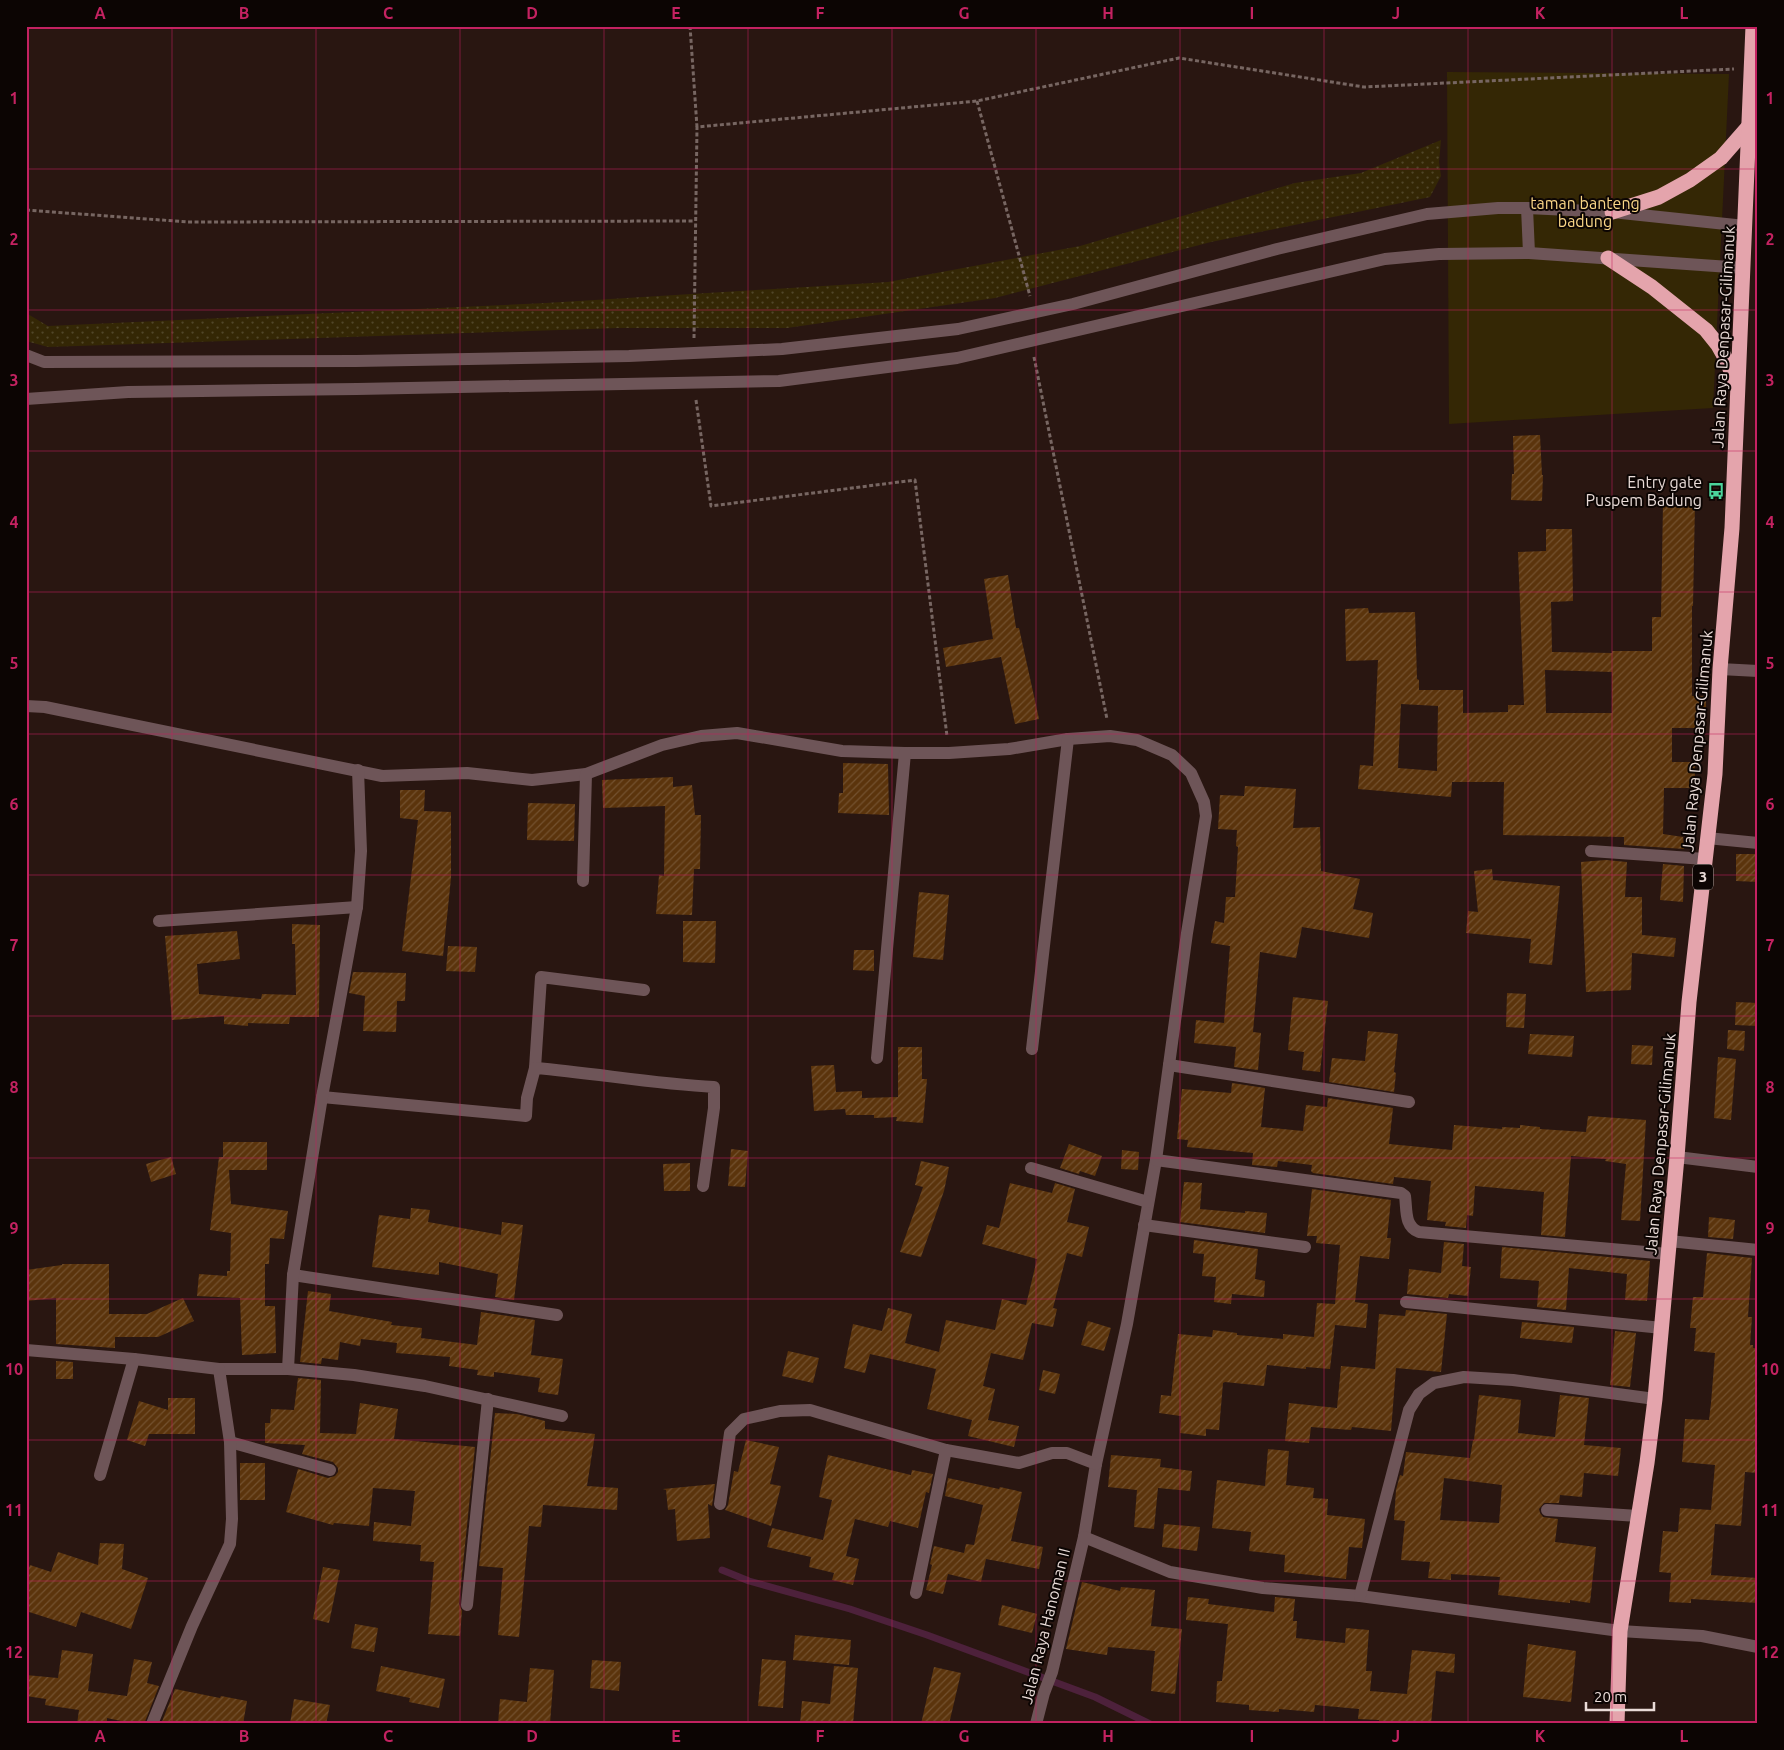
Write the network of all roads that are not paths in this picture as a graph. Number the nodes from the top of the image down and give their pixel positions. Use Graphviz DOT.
graph roads {
  1 [pos="1753,26"];
  2 [pos="1755,61"];
  3 [pos="1750,126"];
  4 [pos="1527,208"];
  5 [pos="1612,212"];
  6 [pos="1745,226"];
  7 [pos="1529,253"];
  8 [pos="1608,258"];
  9 [pos="1744,268"];
  10 [pos="26,355"];
  11 [pos="1738,395"];
  12 [pos="26,399"];
  13 [pos="1720,669"];
  14 [pos="1758,671"];
  15 [pos="26,706"];
  16 [pos="1068,739"];
  17 [pos="905,753"];
  18 [pos="358,770"];
  19 [pos="586,774"];
  20 [pos="1707,838"];
  21 [pos="1758,843"];
  22 [pos="1591,850"];
  23 [pos="1705,859"];
  24 [pos="583,881"];
  25 [pos="357,907"];
  26 [pos="159,921"];
  27 [pos="644,990"];
  28 [pos="1032,1049"];
  29 [pos="877,1058"];
  30 [pos="1169,1065"];
  31 [pos="535,1068"];
  32 [pos="322,1097"];
  33 [pos="1409,1102"];
  34 [pos="1677,1157"];
  35 [pos="1156,1160"];
  36 [pos="1758,1167"];
  37 [pos="1031,1168"];
  38 [pos="703,1186"];
  39 [pos="1148,1202"];
  40 [pos="1144,1225"];
  41 [pos="1305,1247"];
  42 [pos="1669,1248"];
  43 [pos="1758,1250"];
  44 [pos="293,1275"];
  45 [pos="1406,1302"];
  46 [pos="557,1315"];
  47 [pos="1662,1328"];
  48 [pos="26,1350"];
  49 [pos="134,1359"];
  50 [pos="219,1369"];
  51 [pos="288,1369"];
  52 [pos="488,1399"];
  53 [pos="1655,1399"];
  54 [pos="562,1416"];
  55 [pos="230,1442"];
  56 [pos="946,1450"];
  57 [pos="1096,1464"];
  58 [pos="330,1470"];
  59 [pos="100,1475"];
  60 [pos="720,1504"];
  61 [pos="1547,1510"];
  62 [pos="1638,1516"];
  63 [pos="1084,1537"];
  64 [pos="916,1593"];
  65 [pos="1360,1596"];
  66 [pos="467,1605"];
  67 [pos="1620,1631"];
  68 [pos="1758,1647"];
  69 [pos="152,1724"];
  70 [pos="1036,1724"];
  71 [pos="1618,1724"];
  1 -- 2 [label="highway, Jalan Raya Denpasar-Gilimanuk / 3"];
  2 -- 3 [label="highway, Jalan Raya Denpasar-Gilimanuk / 3"];
  3 -- 5 [label="highway"];
  3 -- 6 [label="highway, Jalan Raya Denpasar-Gilimanuk / 3"];
  4 -- 5 [label="street"];
  4 -- 7 [label="street"];
  4 -- 10 [label="street"];
  5 -- 6 [label="street"];
  6 -- 9 [label="highway, Jalan Raya Denpasar-Gilimanuk / 3"];
  7 -- 8 [label="street"];
  7 -- 12 [label="street"];
  8 -- 9 [label="street"];
  8 -- 11 [label="highway"];
  9 -- 11 [label="highway, Jalan Raya Denpasar-Gilimanuk / 3"];
  11 -- 13 [label="highway, Jalan Raya Denpasar-Gilimanuk / 3"];
  13 -- 14 [label="street"];
  13 -- 20 [label="highway, Jalan Raya Denpasar-Gilimanuk / 3"];
  15 -- 18 [label="street, Jalan Raya Hanoman II"];
  16 -- 17 [label="street, Jalan Raya Hanoman II"];
  16 -- 28 [label="street"];
  16 -- 30 [label="street, Jalan Raya Hanoman II"];
  17 -- 19 [label="street, Jalan Raya Hanoman II"];
  17 -- 29 [label="street"];
  18 -- 19 [label="street, Jalan Raya Hanoman II"];
  18 -- 25 [label="street"];
  19 -- 24 [label="street"];
  20 -- 21 [label="street"];
  20 -- 23 [label="highway, Jalan Raya Denpasar-Gilimanuk / 3"];
  22 -- 23 [label="street"];
  23 -- 34 [label="highway, Jalan Raya Denpasar-Gilimanuk / 3"];
  25 -- 26 [label="street"];
  25 -- 32 [label="street"];
  27 -- 31 [label="street"];
  30 -- 33 [label="street"];
  30 -- 35 [label="street, Jalan Raya Hanoman II"];
  31 -- 32 [label="street"];
  31 -- 38 [label="street"];
  32 -- 44 [label="street"];
  34 -- 36 [label="street"];
  34 -- 42 [label="highway, Jalan Raya Denpasar-Gilimanuk / 3"];
  35 -- 39 [label="street, Jalan Raya Hanoman II"];
  35 -- 42 [label="street"];
  37 -- 39 [label="street"];
  39 -- 40 [label="street, Jalan Raya Hanoman II"];
  40 -- 41 [label="street"];
  40 -- 57 [label="street, Jalan Raya Hanoman II"];
  42 -- 43 [label="street"];
  42 -- 47 [label="highway, Jalan Raya Denpasar-Gilimanuk / 3"];
  44 -- 46 [label="street"];
  44 -- 51 [label="street"];
  45 -- 47 [label="street"];
  47 -- 53 [label="highway, Jalan Raya Denpasar-Gilimanuk / 3"];
  48 -- 49 [label="street"];
  49 -- 50 [label="street"];
  49 -- 59 [label="street"];
  50 -- 51 [label="street"];
  50 -- 55 [label="street"];
  51 -- 52 [label="street"];
  52 -- 54 [label="street"];
  52 -- 66 [label="street"];
  53 -- 62 [label="highway, Jalan Raya Denpasar-Gilimanuk / 3"];
  53 -- 65 [label="street"];
  55 -- 58 [label="street"];
  55 -- 69 [label="street"];
  56 -- 57 [label="street"];
  56 -- 60 [label="street"];
  56 -- 64 [label="street"];
  57 -- 63 [label="street, Jalan Raya Hanoman II"];
  61 -- 62 [label="street"];
  62 -- 67 [label="highway, Jalan Raya Denpasar-Gilimanuk / 3"];
  63 -- 65 [label="street"];
  63 -- 70 [label="street, Jalan Raya Hanoman II"];
  65 -- 67 [label="street"];
  67 -- 68 [label="street"];
  67 -- 71 [label="highway, Jalan Raya Denpasar-Gilimanuk / 3"];
}
